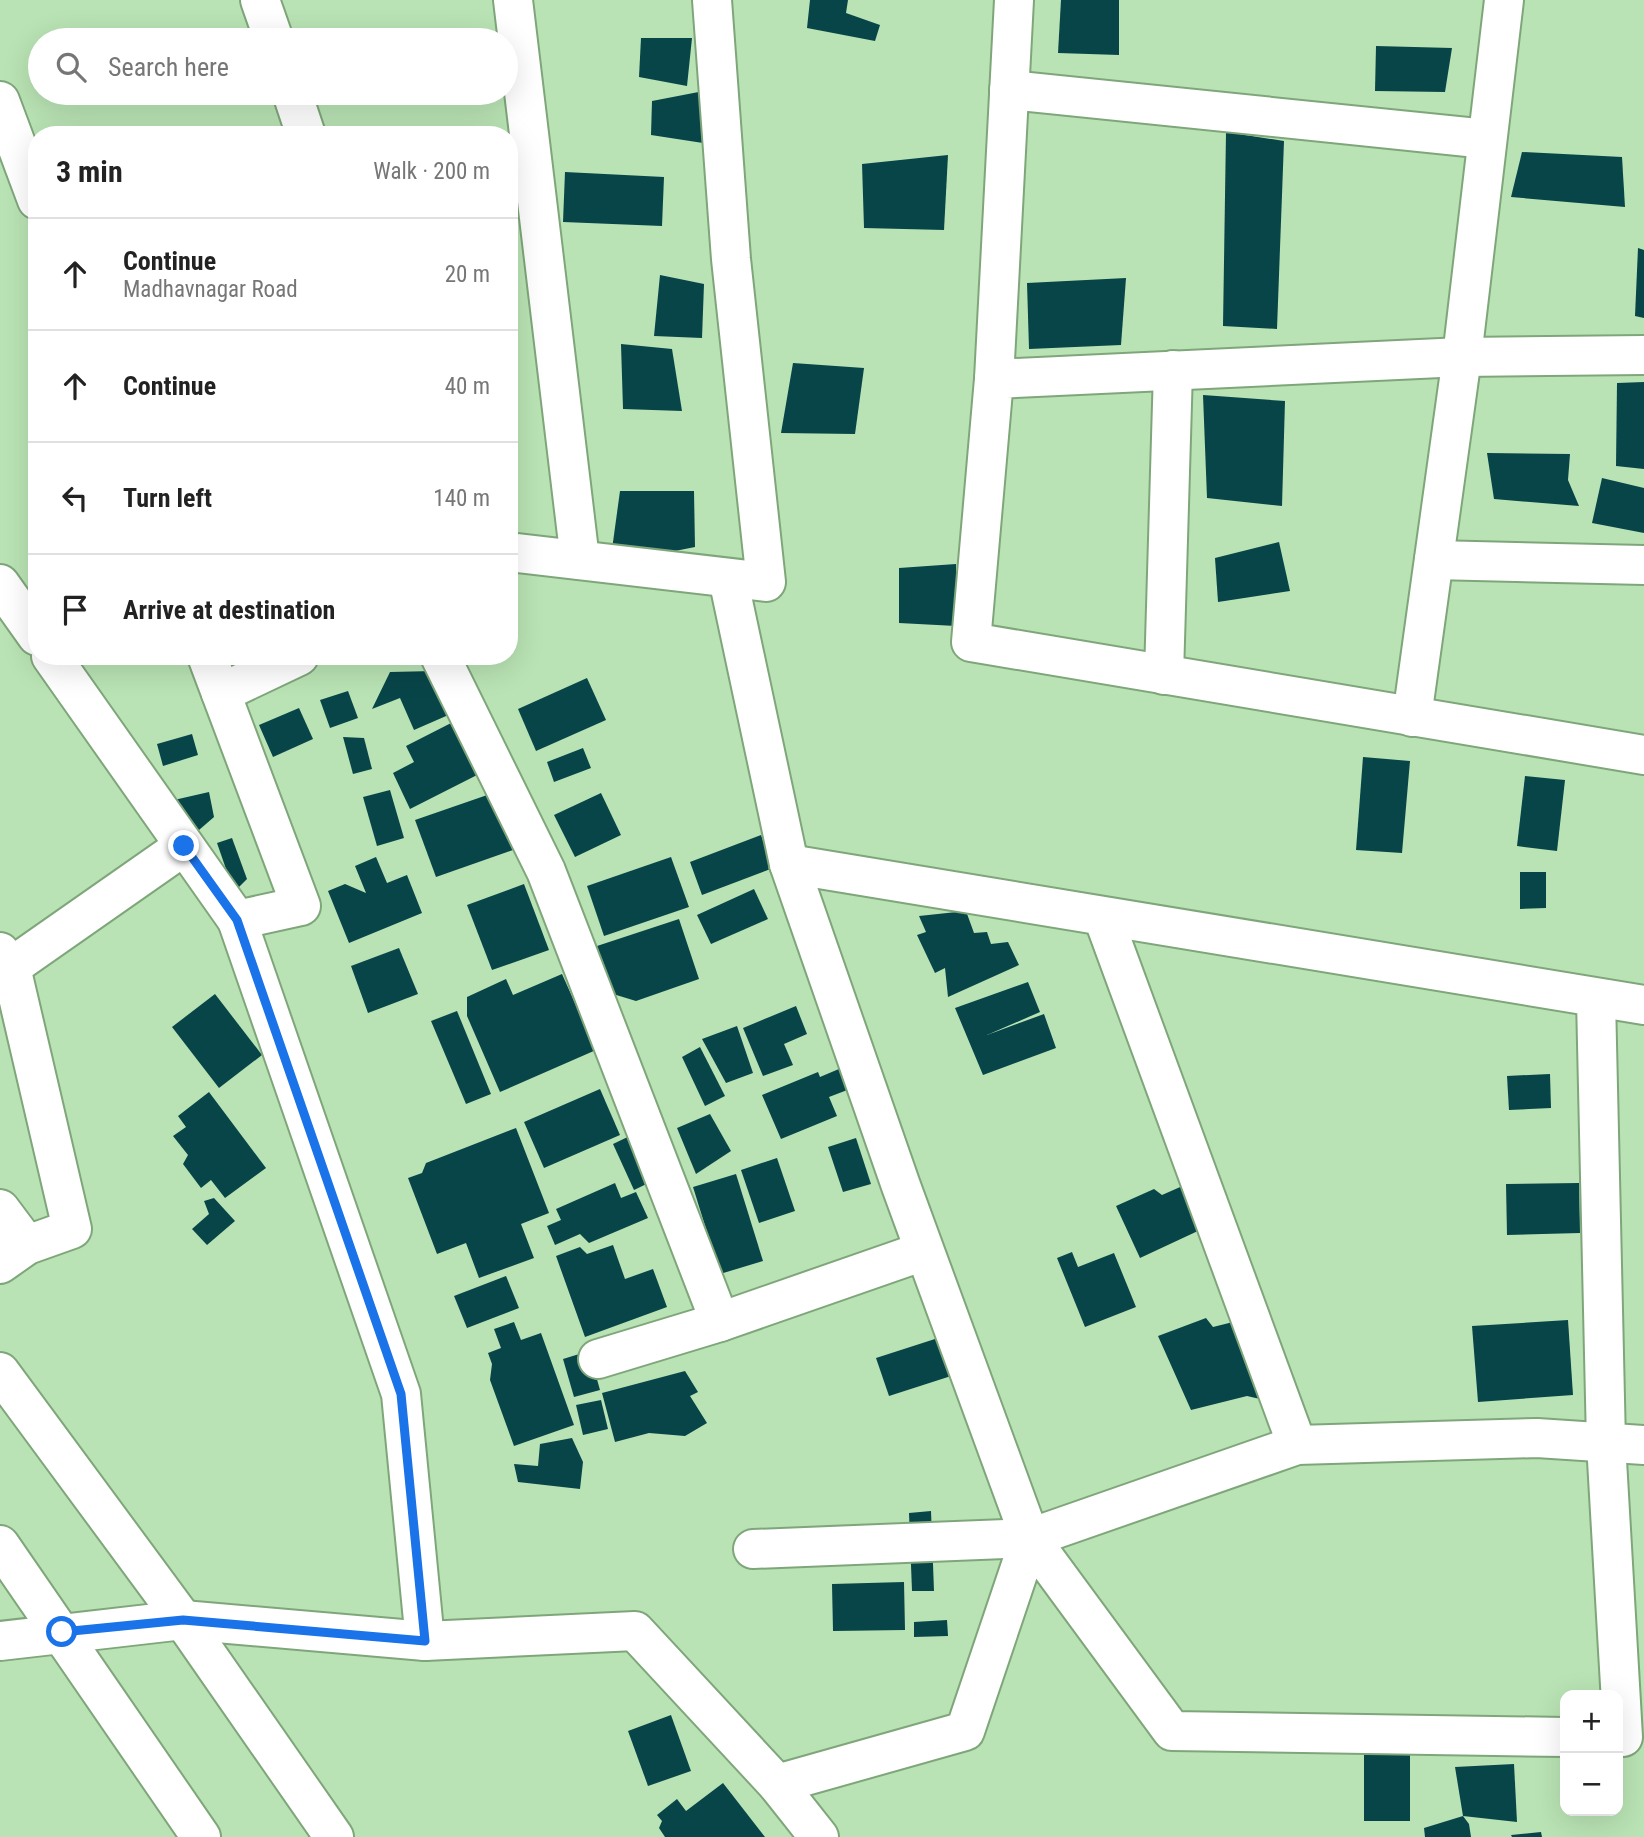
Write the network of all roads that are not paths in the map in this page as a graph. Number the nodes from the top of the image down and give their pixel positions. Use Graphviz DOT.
graph roads {
  1 [pos="260,0"];
  2 [pos="513,0"];
  3 [pos="712,0"];
  4 [pos="1014,0"];
  5 [pos="1504,0"];
  6 [pos="270,28"];
  7 [pos="516,28"];
  8 [pos="518,42"];
  9 [pos="1009,90"];
  10 [pos="0,101"];
  11 [pos="296,105"];
  12 [pos="303,126"];
  13 [pos="1487,139"];
  14 [pos="28,176"];
  15 [pos="1644,355"];
  16 [pos="1462,357"];
  17 [pos="1174,370"];
  18 [pos="994,379"];
  19 [pos="518,553"];
  20 [pos="580,560"];
  21 [pos="1434,560"];
  22 [pos="1644,565"];
  23 [pos="728,578"];
  24 [pos="0,584"];
  25 [pos="28,623"];
  26 [pos="57,665"];
  27 [pos="210,665"];
  28 [pos="280,665"];
  29 [pos="444,665"];
  30 [pos="1164,675"];
  31 [pos="221,693"];
  32 [pos="1412,717"];
  33 [pos="1644,755"];
  34 [pos="184,846"];
  35 [pos="789,864"];
  36 [pos="1103,917"];
  37 [pos="237,920"];
  38 [pos="5,960"];
  39 [pos="1596,999"];
  40 [pos="1644,1005"];
  41 [pos="0,1209"];
  42 [pos="924,1251"];
  43 [pos="14,1254"];
  44 [pos="720,1322"];
  45 [pos="598,1359"];
  46 [pos="0,1371"];
  47 [pos="1606,1443"];
  48 [pos="1644,1445"];
  49 [pos="1297,1446"];
  50 [pos="1030,1538"];
  51 [pos="0,1545"];
  52 [pos="753,1549"];
  53 [pos="183,1620"];
  54 [pos="62,1632"];
  55 [pos="0,1641"];
  56 [pos="425,1641"];
  57 [pos="1560,1737"];
  58 [pos="1628,1737"];
  59 [pos="777,1784"];
  60 [pos="201,1837"];
  61 [pos="334,1837"];
  62 [pos="819,1837"];
  1 -- 6 [label="street"];
  2 -- 7 [label="street"];
  3 -- 23 [label="street"];
  4 -- 9 [label="street"];
  5 -- 13 [label="street"];
  8 -- 20 [label="street"];
  9 -- 13 [label="street"];
  9 -- 18 [label="street"];
  10 -- 14 [label="street"];
  11 -- 12 [label="street"];
  13 -- 16 [label="street"];
  15 -- 16 [label="street"];
  16 -- 17 [label="street"];
  16 -- 21 [label="street"];
  17 -- 18 [label="street"];
  17 -- 30 [label="street"];
  18 -- 30 [label="street"];
  19 -- 20 [label="street"];
  20 -- 23 [label="street"];
  21 -- 22 [label="street"];
  21 -- 32 [label="street"];
  23 -- 35 [label="street"];
  24 -- 25 [label="street"];
  26 -- 34 [label="street"];
  27 -- 31 [label="street"];
  28 -- 31 [label="street"];
  29 -- 44 [label="street"];
  30 -- 32 [label="street"];
  31 -- 37 [label="street"];
  32 -- 33 [label="street"];
  34 -- 37 [label="street"];
  34 -- 38 [label="street"];
  35 -- 36 [label="street"];
  35 -- 42 [label="street"];
  36 -- 39 [label="street"];
  36 -- 49 [label="street"];
  37 -- 56 [label="street"];
  38 -- 43 [label="street"];
  39 -- 40 [label="street"];
  39 -- 47 [label="street"];
  41 -- 43 [label="street"];
  42 -- 44 [label="street"];
  42 -- 50 [label="street"];
  44 -- 45 [label="street"];
  46 -- 53 [label="street"];
  47 -- 48 [label="street"];
  47 -- 49 [label="street"];
  47 -- 58 [label="street"];
  49 -- 50 [label="street"];
  50 -- 52 [label="street"];
  50 -- 57 [label="street"];
  50 -- 59 [label="street"];
  51 -- 54 [label="street"];
  53 -- 54 [label="street"];
  53 -- 56 [label="street"];
  53 -- 61 [label="street"];
  54 -- 55 [label="street"];
  54 -- 60 [label="street"];
  56 -- 59 [label="street"];
  59 -- 62 [label="street"];
}
